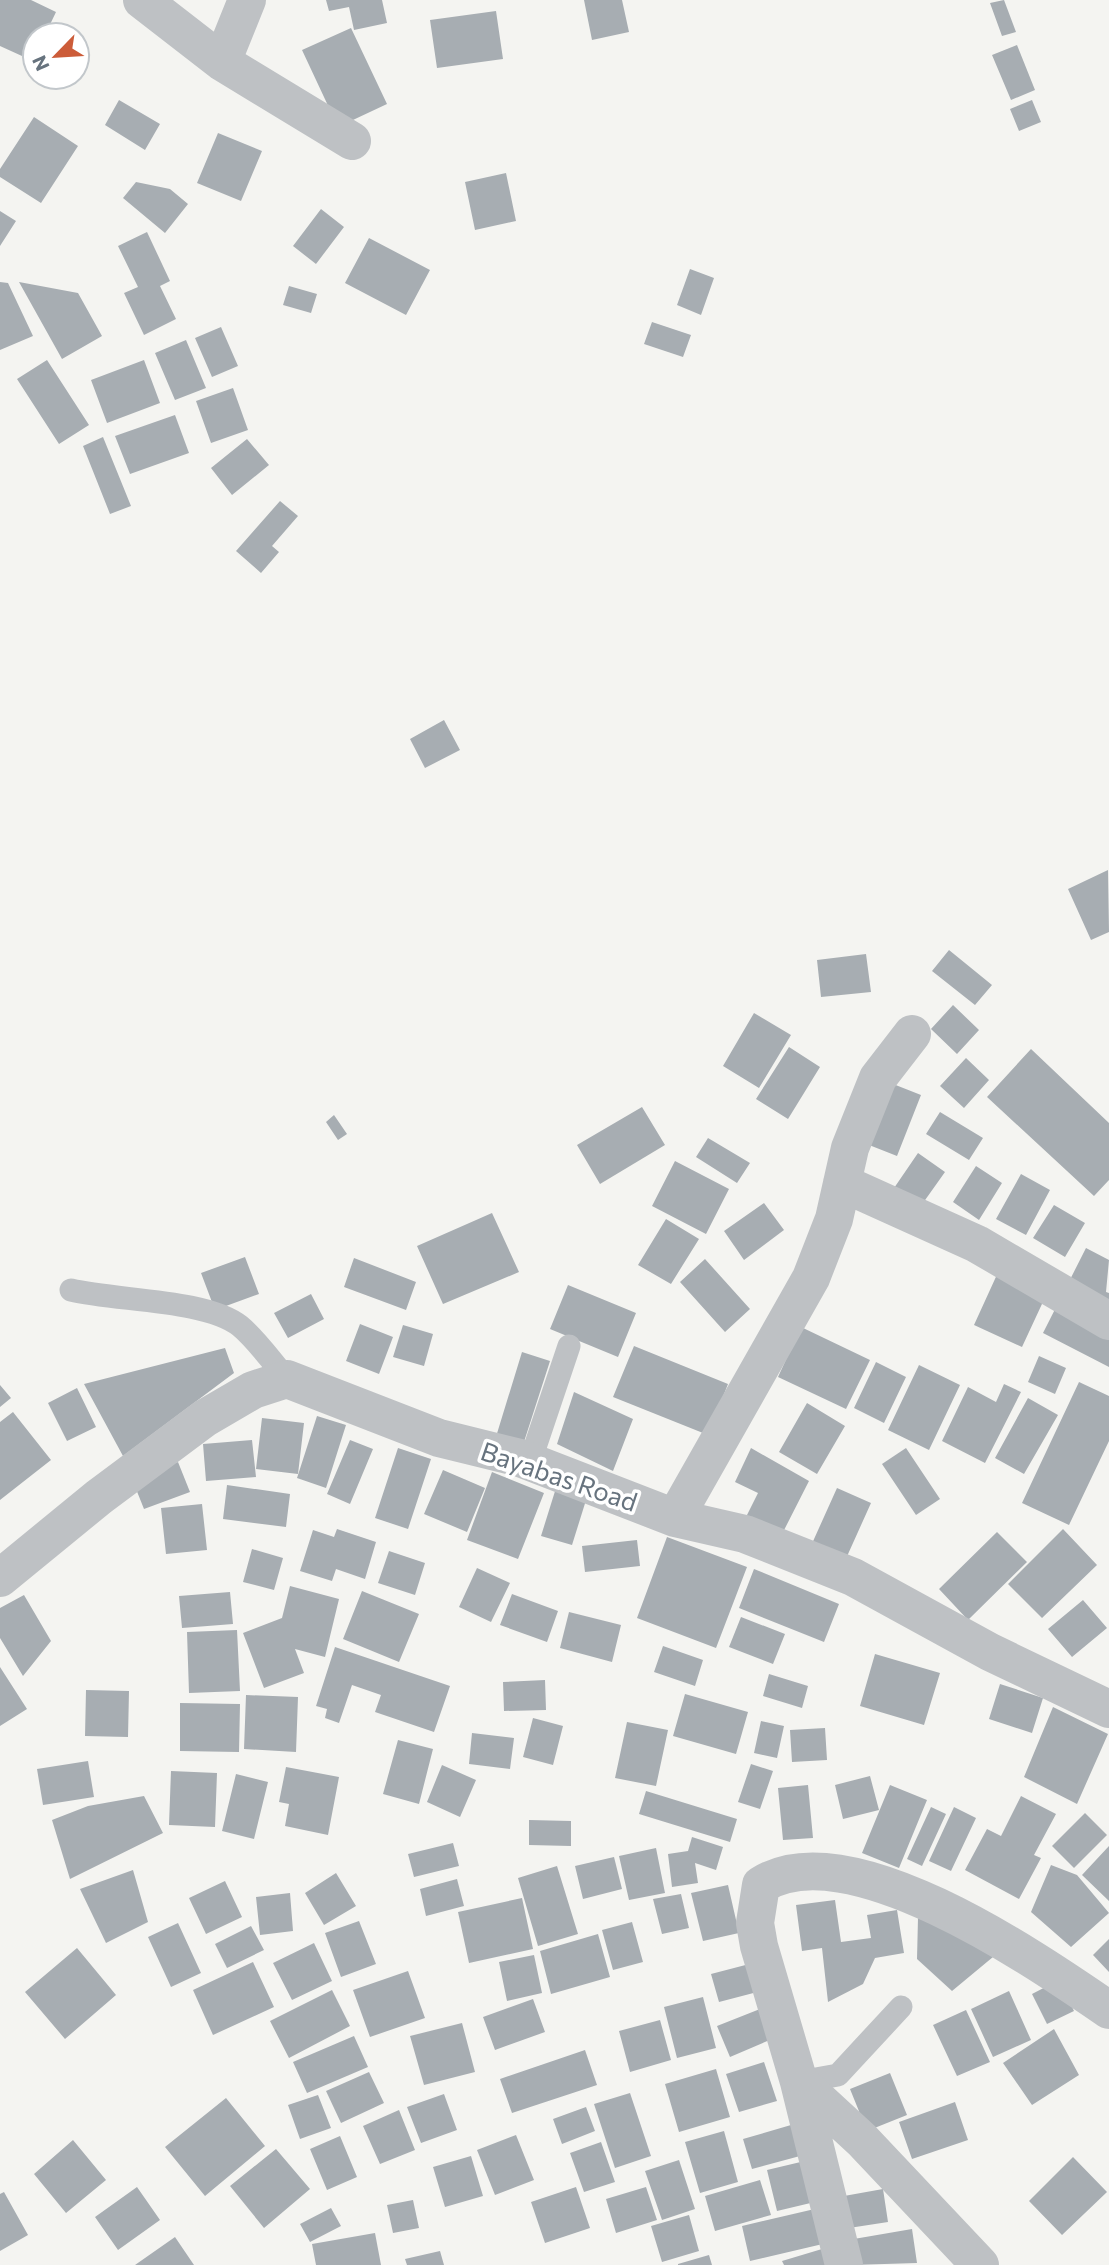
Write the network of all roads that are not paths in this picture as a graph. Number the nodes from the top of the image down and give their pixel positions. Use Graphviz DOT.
graph roads {
  1 [pos="142,0"];
  2 [pos="247,0"];
  3 [pos="222,62"];
  4 [pos="352,141"];
  5 [pos="912,1034"];
  6 [pos="842,1183"];
  7 [pos="71,1290"];
  8 [pos="1109,1321"];
  9 [pos="569,1346"];
  10 [pos="287,1379"];
  11 [pos="530,1462"];
  12 [pos="676,1518"];
  13 [pos="0,1578"];
  14 [pos="1109,1709"];
  15 [pos="901,2007"];
  16 [pos="1109,2010"];
  17 [pos="799,2082"];
  18 [pos="844,2265"];
  19 [pos="980,2265"];
  1 -- 3 [label="street"];
  2 -- 3 [label="street"];
  3 -- 4 [label="street"];
  5 -- 6 [label="street"];
  6 -- 8 [label="street"];
  6 -- 12 [label="street"];
  7 -- 10 [label="lane"];
  9 -- 11 [label="lane"];
  10 -- 11 [label="street, Bayabas Road"];
  10 -- 13 [label="street"];
  11 -- 12 [label="street, Bayabas Road"];
  12 -- 14 [label="street, Bayabas Road"];
  15 -- 17 [label="lane"];
  16 -- 17 [label="street"];
  17 -- 18 [label="street"];
  17 -- 19 [label="street"];
}
